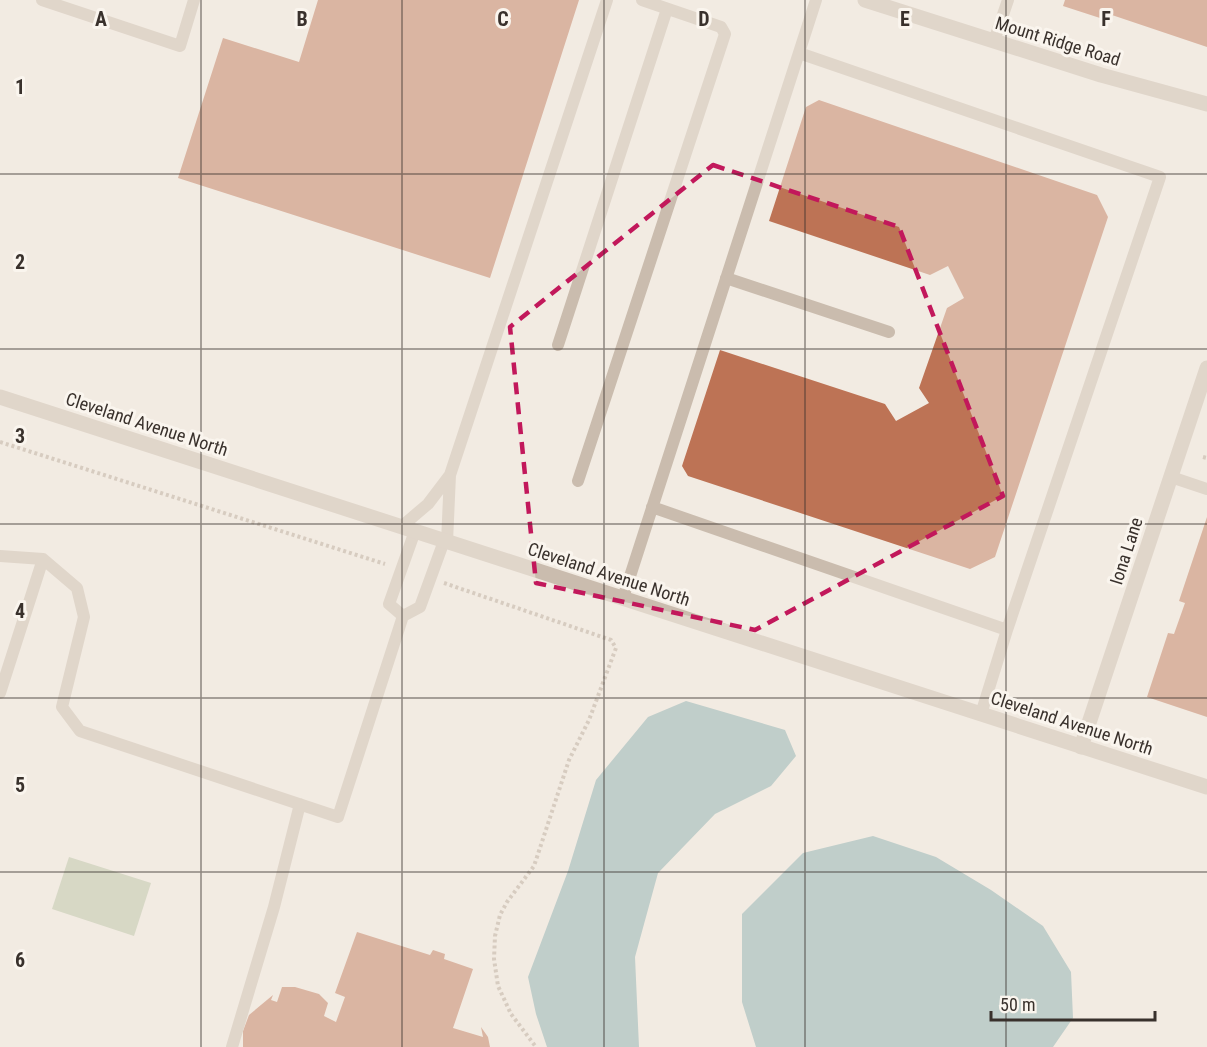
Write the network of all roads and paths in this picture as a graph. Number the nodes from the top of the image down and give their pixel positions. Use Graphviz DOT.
graph roads {
  1 [pos="42,0"];
  2 [pos="194,0"];
  3 [pos="607,0"];
  4 [pos="642,0"];
  5 [pos="816,0"];
  6 [pos="865,0"];
  7 [pos="1008,0"];
  8 [pos="667,9"];
  9 [pos="994,41"];
  10 [pos="799,53"];
  11 [pos="1207,104"];
  12 [pos="726,278"];
  13 [pos="889,332"];
  14 [pos="558,345"];
  15 [pos="1207,368"];
  16 [pos="0,397"];
  17 [pos="450,475"];
  18 [pos="1171,477"];
  19 [pos="578,481"];
  20 [pos="1207,489"];
  21 [pos="652,507"];
  22 [pos="408,529"];
  23 [pos="446,541"];
  24 [pos="0,556"];
  25 [pos="43,559"];
  26 [pos="622,598"];
  27 [pos="403,616"];
  28 [pos="1007,630"];
  29 [pos="0,693"];
  30 [pos="981,714"];
  31 [pos="1081,747"];
  32 [pos="1207,787"];
  33 [pos="300,804"];
  34 [pos="232,1047"];
  1 -- 2 [label="lane"];
  3 -- 17 [label="lane"];
  4 -- 8 [label="lane"];
  5 -- 10 [label="lane"];
  6 -- 9 [label="street, Mount Ridge Road"];
  7 -- 9 [label="lane"];
  8 -- 14 [label="lane"];
  8 -- 19 [label="lane"];
  9 -- 11 [label="street, Mount Ridge Road"];
  10 -- 12 [label="lane"];
  10 -- 28 [label="lane"];
  12 -- 13 [label="lane"];
  12 -- 21 [label="lane"];
  15 -- 18 [label="street, Iona Lane"];
  16 -- 22 [label="street, Cleveland Avenue North"];
  17 -- 22 [label="lane"];
  17 -- 23 [label="lane"];
  18 -- 20 [label="lane"];
  18 -- 31 [label="street, Iona Lane"];
  21 -- 26 [label="lane"];
  21 -- 28 [label="lane"];
  22 -- 23 [label="street, Cleveland Avenue North"];
  22 -- 27 [label="lane"];
  23 -- 26 [label="street, Cleveland Avenue North"];
  23 -- 27 [label="lane"];
  24 -- 25 [label="lane"];
  25 -- 29 [label="lane"];
  25 -- 33 [label="lane"];
  26 -- 30 [label="street, Cleveland Avenue North"];
  27 -- 33 [label="lane"];
  28 -- 30 [label="lane"];
  30 -- 31 [label="street, Cleveland Avenue North"];
  31 -- 32 [label="street, Cleveland Avenue North"];
  33 -- 34 [label="lane"];
}
